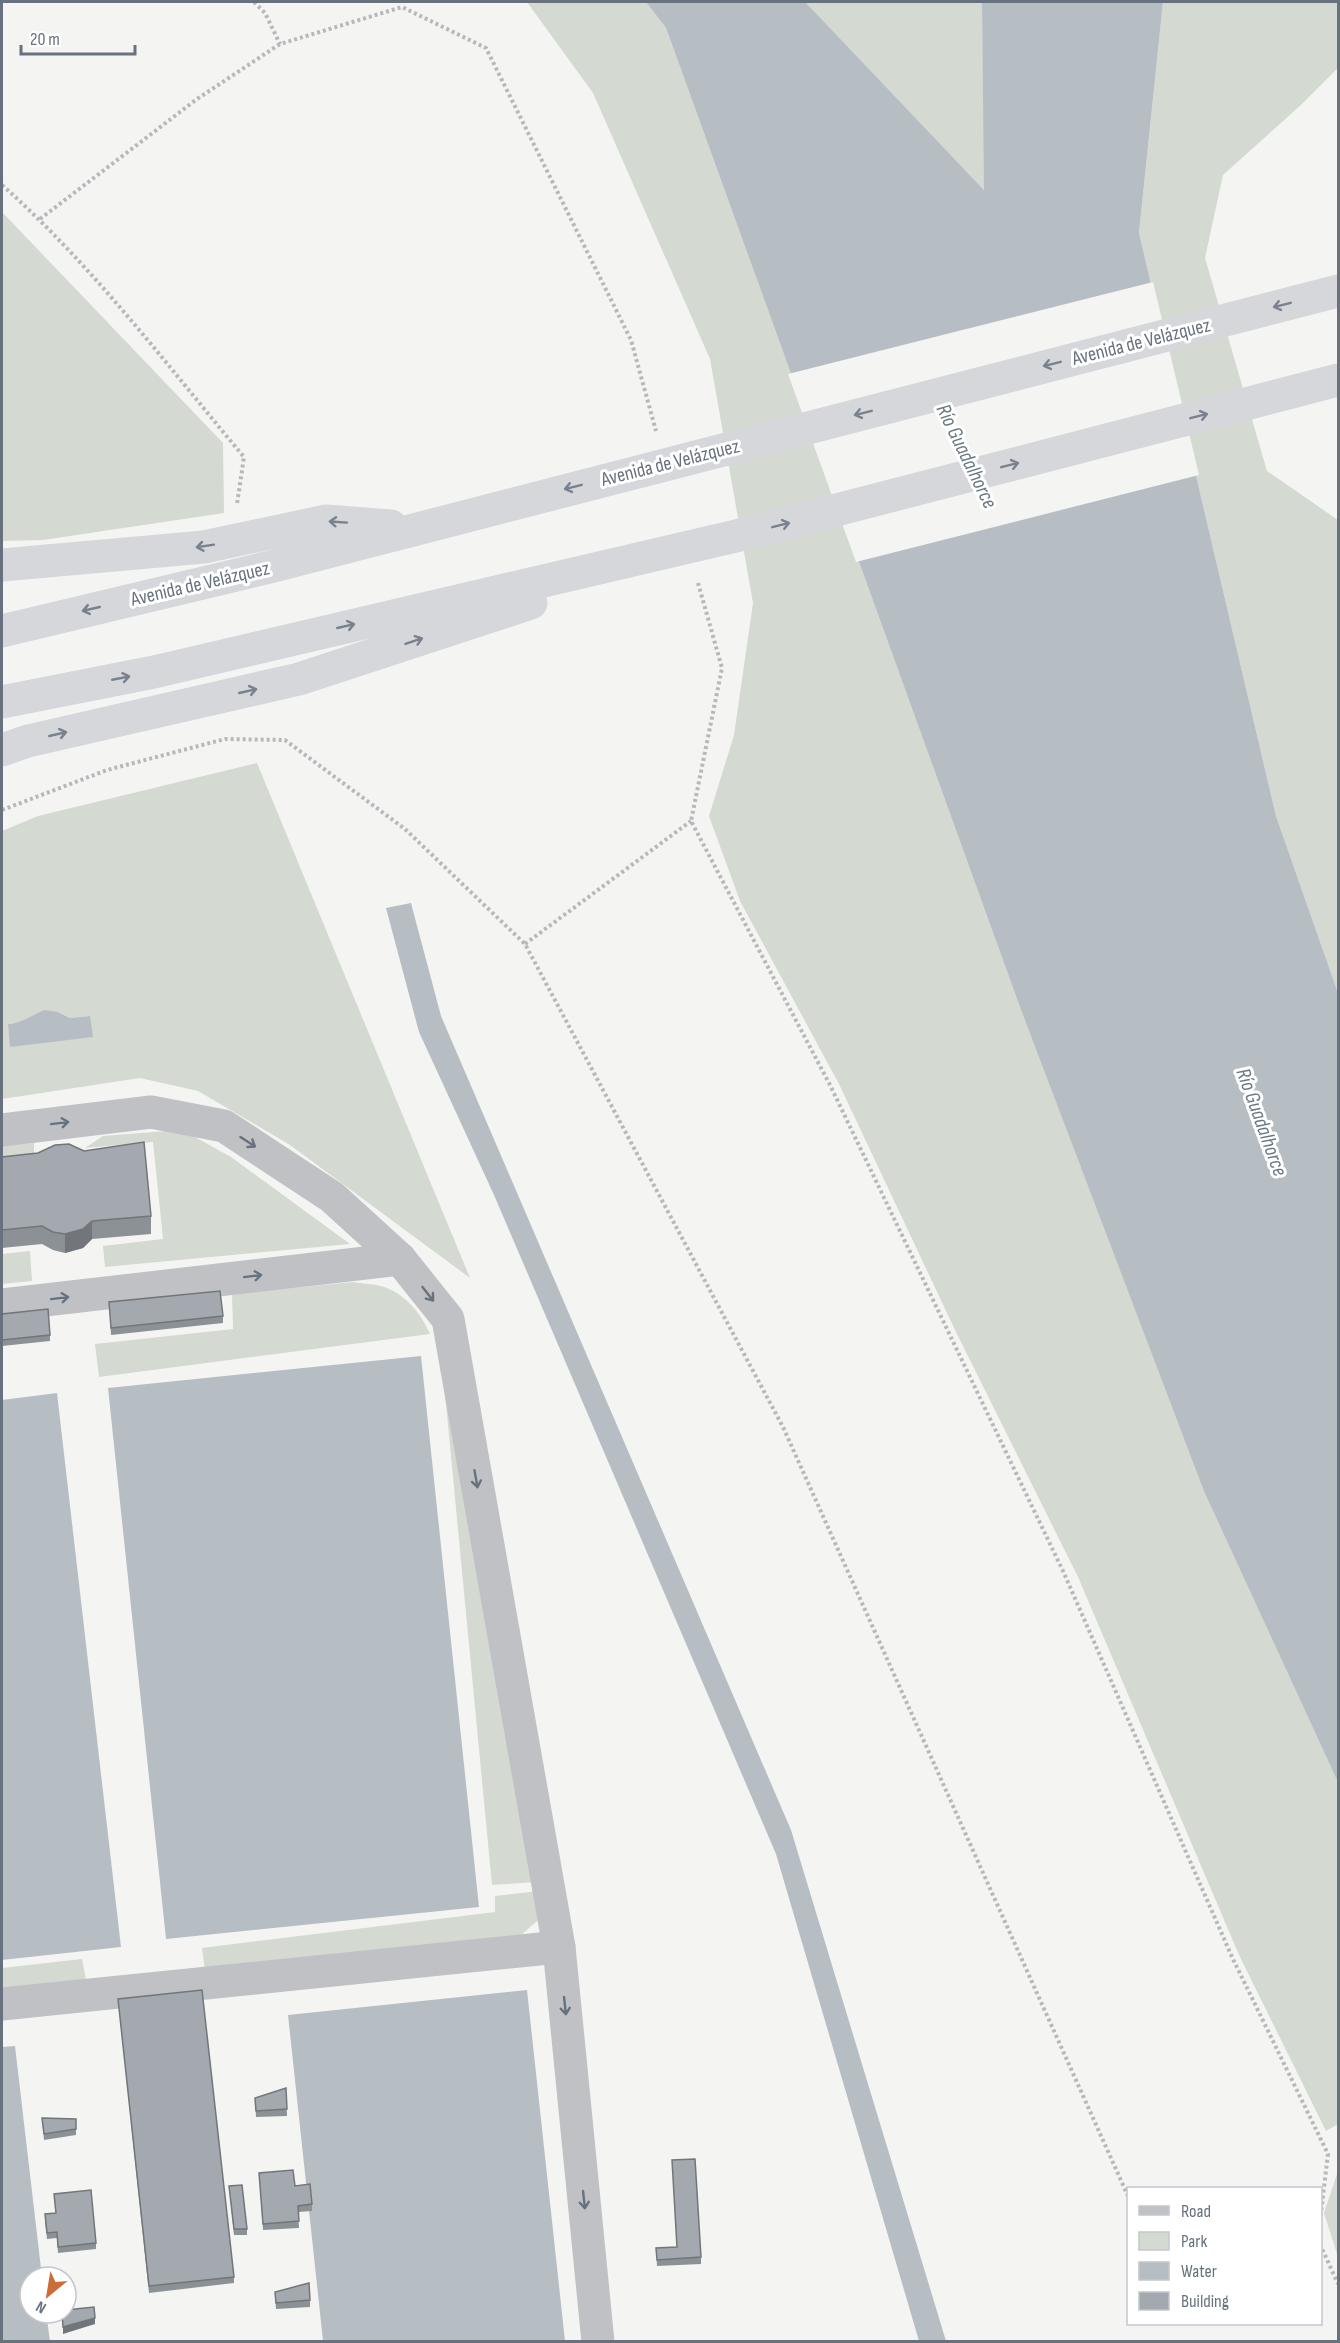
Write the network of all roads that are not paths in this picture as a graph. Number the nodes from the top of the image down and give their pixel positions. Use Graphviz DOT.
graph roads {
  1 [pos="1338,291"];
  2 [pos="1338,380"];
  3 [pos="417,528"];
  4 [pos="735,536"];
  5 [pos="2,565"];
  6 [pos="2,630"];
  7 [pos="2,702"];
  8 [pos="2,750"];
  9 [pos="2,1130"];
  10 [pos="400,1259"];
  11 [pos="2,1305"];
  12 [pos="559,1947"];
  13 [pos="2,2004"];
  14 [pos="598,2342"];
  1 -- 3 [label="highway, Avenida de Velázquez, one-way"];
  4 -- 2 [label="highway, one-way"];
  3 -- 5 [label="highway, one-way"];
  3 -- 6 [label="highway, Avenida de Velázquez, one-way"];
  7 -- 4 [label="highway, one-way"];
  8 -- 4 [label="highway, one-way"];
  9 -- 10 [label="lane, one-way"];
  11 -- 10 [label="lane, one-way"];
  10 -- 12 [label="lane, one-way"];
  12 -- 13 [label="lane"];
  12 -- 14 [label="lane, one-way"];
}
